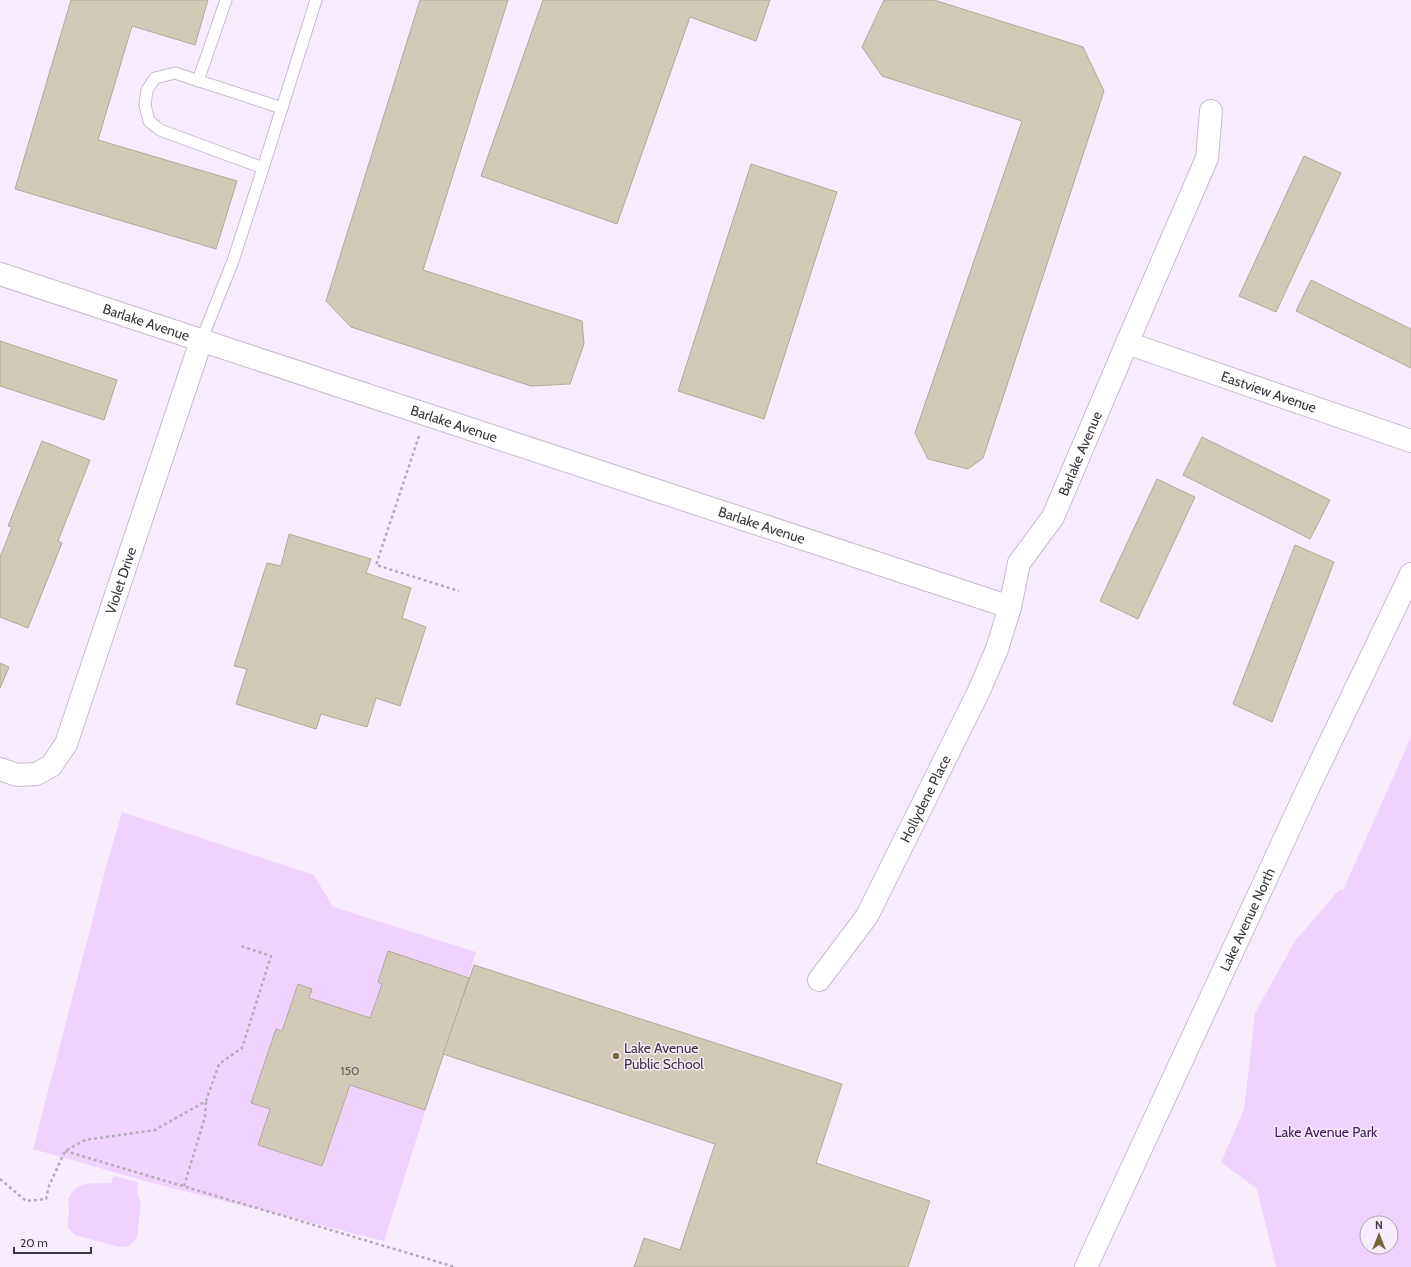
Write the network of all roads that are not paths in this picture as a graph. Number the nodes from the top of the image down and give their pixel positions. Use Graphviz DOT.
graph roads {
  1 [pos="226,0"];
  2 [pos="316,0"];
  3 [pos="198,81"];
  4 [pos="282,108"];
  5 [pos="1211,111"];
  6 [pos="263,168"];
  7 [pos="0,274"];
  8 [pos="201,341"];
  9 [pos="1127,343"];
  10 [pos="1411,441"];
  11 [pos="1411,574"];
  12 [pos="1010,607"];
  13 [pos="0,769"];
  14 [pos="819,980"];
  15 [pos="1086,1267"];
  1 -- 3 [label="lane"];
  2 -- 4 [label="lane"];
  3 -- 4 [label="lane"];
  3 -- 6 [label="lane"];
  4 -- 6 [label="lane"];
  5 -- 9 [label="street, Barlake Avenue"];
  6 -- 8 [label="lane"];
  7 -- 8 [label="street, Barlake Avenue"];
  8 -- 12 [label="street, Barlake Avenue"];
  8 -- 13 [label="street, Violet Drive"];
  9 -- 10 [label="street, Eastview Avenue"];
  9 -- 12 [label="street, Barlake Avenue"];
  11 -- 15 [label="street, Lake Avenue North"];
  12 -- 14 [label="street, Hollydene Place"];
}
